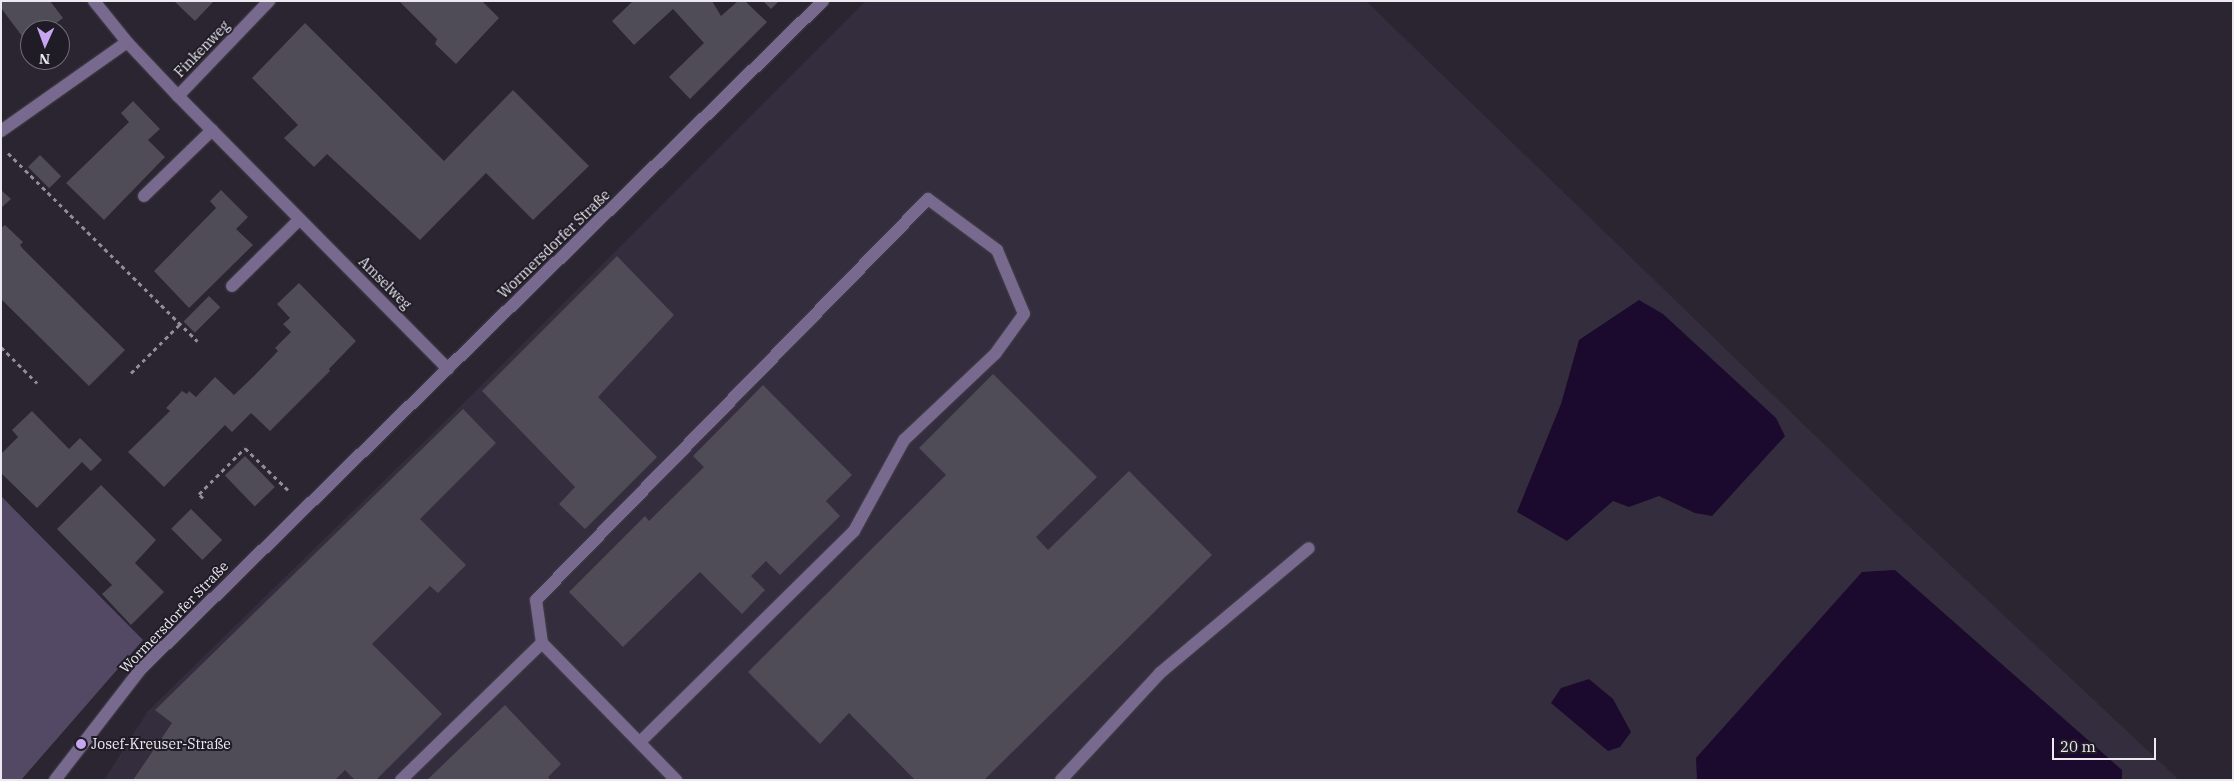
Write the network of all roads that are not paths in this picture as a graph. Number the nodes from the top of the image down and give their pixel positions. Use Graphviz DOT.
graph roads {
  1 [pos="94,1"];
  2 [pos="270,1"];
  3 [pos="823,1"];
  4 [pos="127,42"];
  5 [pos="178,96"];
  6 [pos="212,130"];
  7 [pos="1,131"];
  8 [pos="144,196"];
  9 [pos="300,219"];
  10 [pos="232,286"];
  11 [pos="448,369"];
  12 [pos="1309,548"];
  13 [pos="542,643"];
  14 [pos="640,742"];
  15 [pos="55,780"];
  16 [pos="401,780"];
  17 [pos="676,780"];
  18 [pos="1062,780"];
  1 -- 4 [label="street, Amselweg"];
  2 -- 5 [label="street, Finkenweg"];
  3 -- 11 [label="street, Wormersdorfer Straße"];
  4 -- 5 [label="street, Amselweg"];
  4 -- 7 [label="street"];
  5 -- 6 [label="street, Amselweg"];
  6 -- 8 [label="street"];
  6 -- 9 [label="street, Amselweg"];
  9 -- 10 [label="street"];
  9 -- 11 [label="street, Amselweg"];
  11 -- 15 [label="street, Wormersdorfer Straße"];
  12 -- 18 [label="street"];
  13 -- 14 [label="street"];
  13 -- 14 [label="street"];
  13 -- 16 [label="street"];
  14 -- 17 [label="street"];
}
